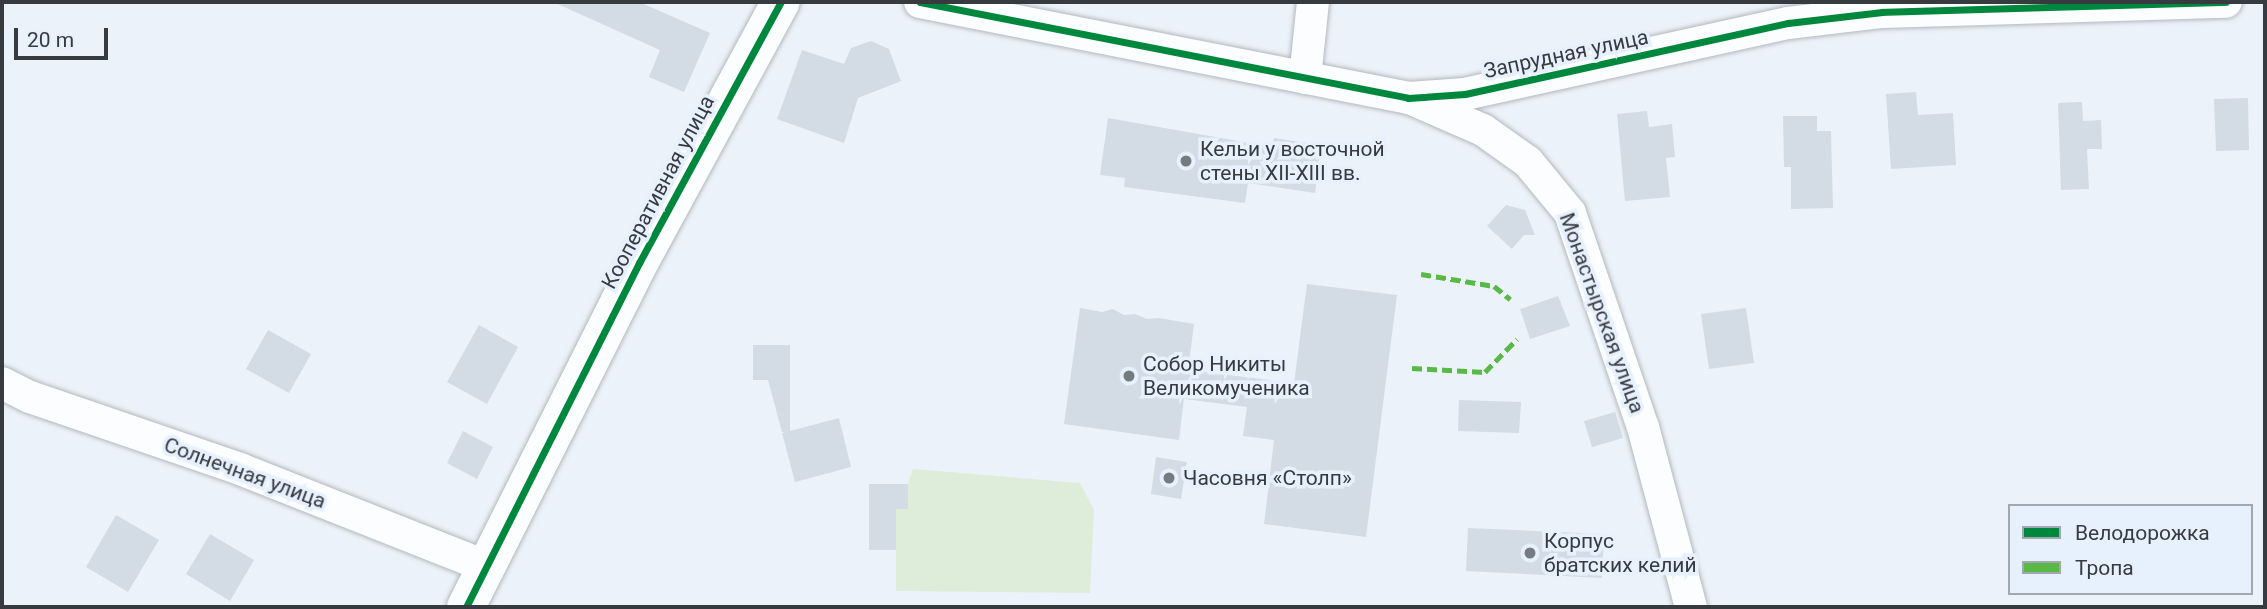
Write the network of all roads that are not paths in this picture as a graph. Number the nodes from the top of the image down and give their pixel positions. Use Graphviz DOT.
graph roads {
  1 [pos="780,2"];
  2 [pos="920,2"];
  3 [pos="1313,2"];
  4 [pos="2226,2"];
  5 [pos="1306,78"];
  6 [pos="1408,97"];
  7 [pos="2,383"];
  8 [pos="488,566"];
  9 [pos="466,607"];
  10 [pos="1691,607"];
  1 -- 8 [label="street, Кооперативная улица"];
  2 -- 5 [label="street, Запрудная улица"];
  3 -- 5 [label="street"];
  4 -- 6 [label="street, Запрудная улица"];
  5 -- 6 [label="street, Запрудная улица"];
  6 -- 10 [label="street, Монастырская улица"];
  7 -- 8 [label="street, Солнечная улица"];
  8 -- 9 [label="street, Кооперативная улица"];
}
